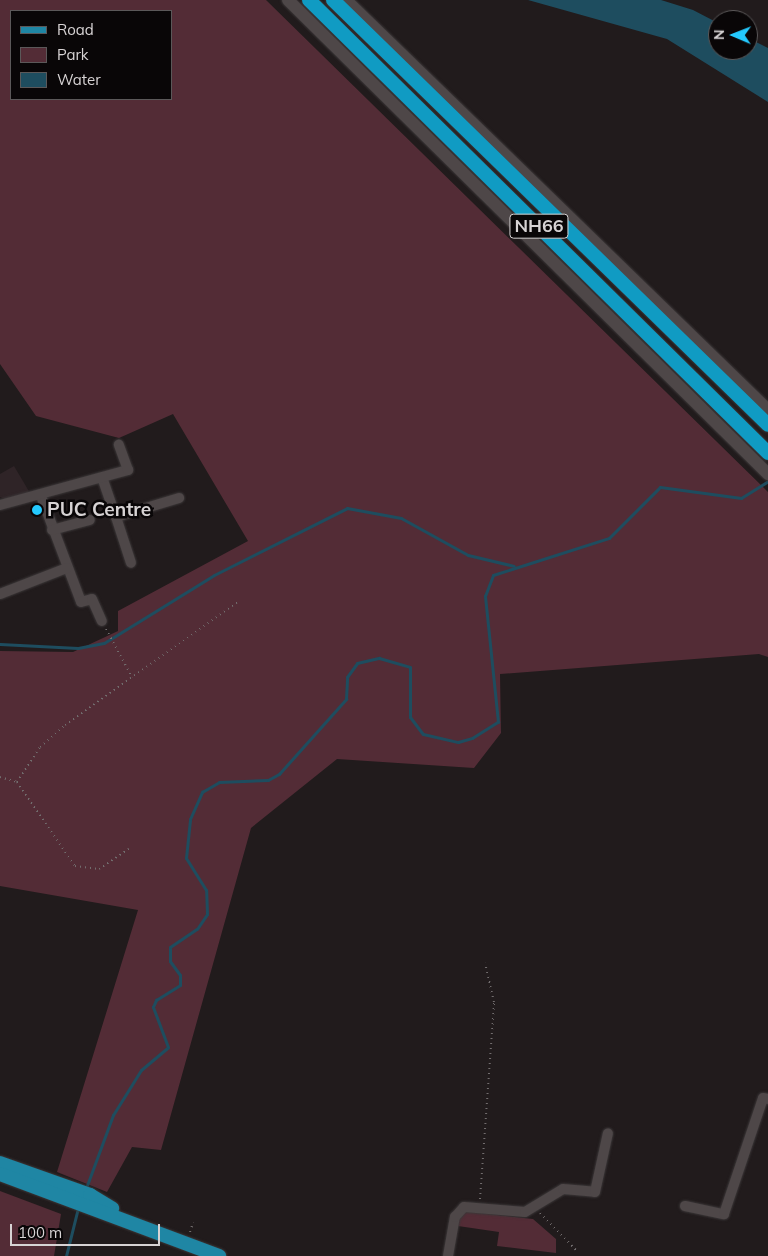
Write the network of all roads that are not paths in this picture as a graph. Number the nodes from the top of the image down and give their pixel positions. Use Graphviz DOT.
graph roads {
  1 [pos="288,0"];
  2 [pos="310,0"];
  3 [pos="333,0"];
  4 [pos="346,0"];
  5 [pos="768,410"];
  6 [pos="768,425"];
  7 [pos="119,445"];
  8 [pos="768,453"];
  9 [pos="768,474"];
  10 [pos="103,480"];
  11 [pos="41,496"];
  12 [pos="179,498"];
  13 [pos="0,505"];
  14 [pos="116,517"];
  15 [pos="90,520"];
  16 [pos="52,530"];
  17 [pos="131,563"];
  18 [pos="67,568"];
  19 [pos="0,594"];
  20 [pos="102,621"];
  21 [pos="768,1099"];
  22 [pos="608,1133"];
  23 [pos="0,1163"];
  24 [pos="0,1174"];
  25 [pos="685,1206"];
  26 [pos="147,1229"];
  27 [pos="219,1256"];
  28 [pos="448,1256"];
  1 -- 9 [label="street"];
  2 -- 8 [label="highway, NH66"];
  3 -- 6 [label="highway, NH66"];
  4 -- 5 [label="street"];
  7 -- 10 [label="street"];
  10 -- 11 [label="street"];
  10 -- 14 [label="street"];
  11 -- 13 [label="street"];
  11 -- 16 [label="street"];
  12 -- 14 [label="street"];
  14 -- 17 [label="street"];
  15 -- 16 [label="street"];
  16 -- 18 [label="street"];
  18 -- 19 [label="street"];
  18 -- 20 [label="street"];
  21 -- 25 [label="street"];
  22 -- 28 [label="street"];
  23 -- 26 [label="main road"];
  24 -- 26 [label="main road"];
  26 -- 27 [label="main road"];
}
